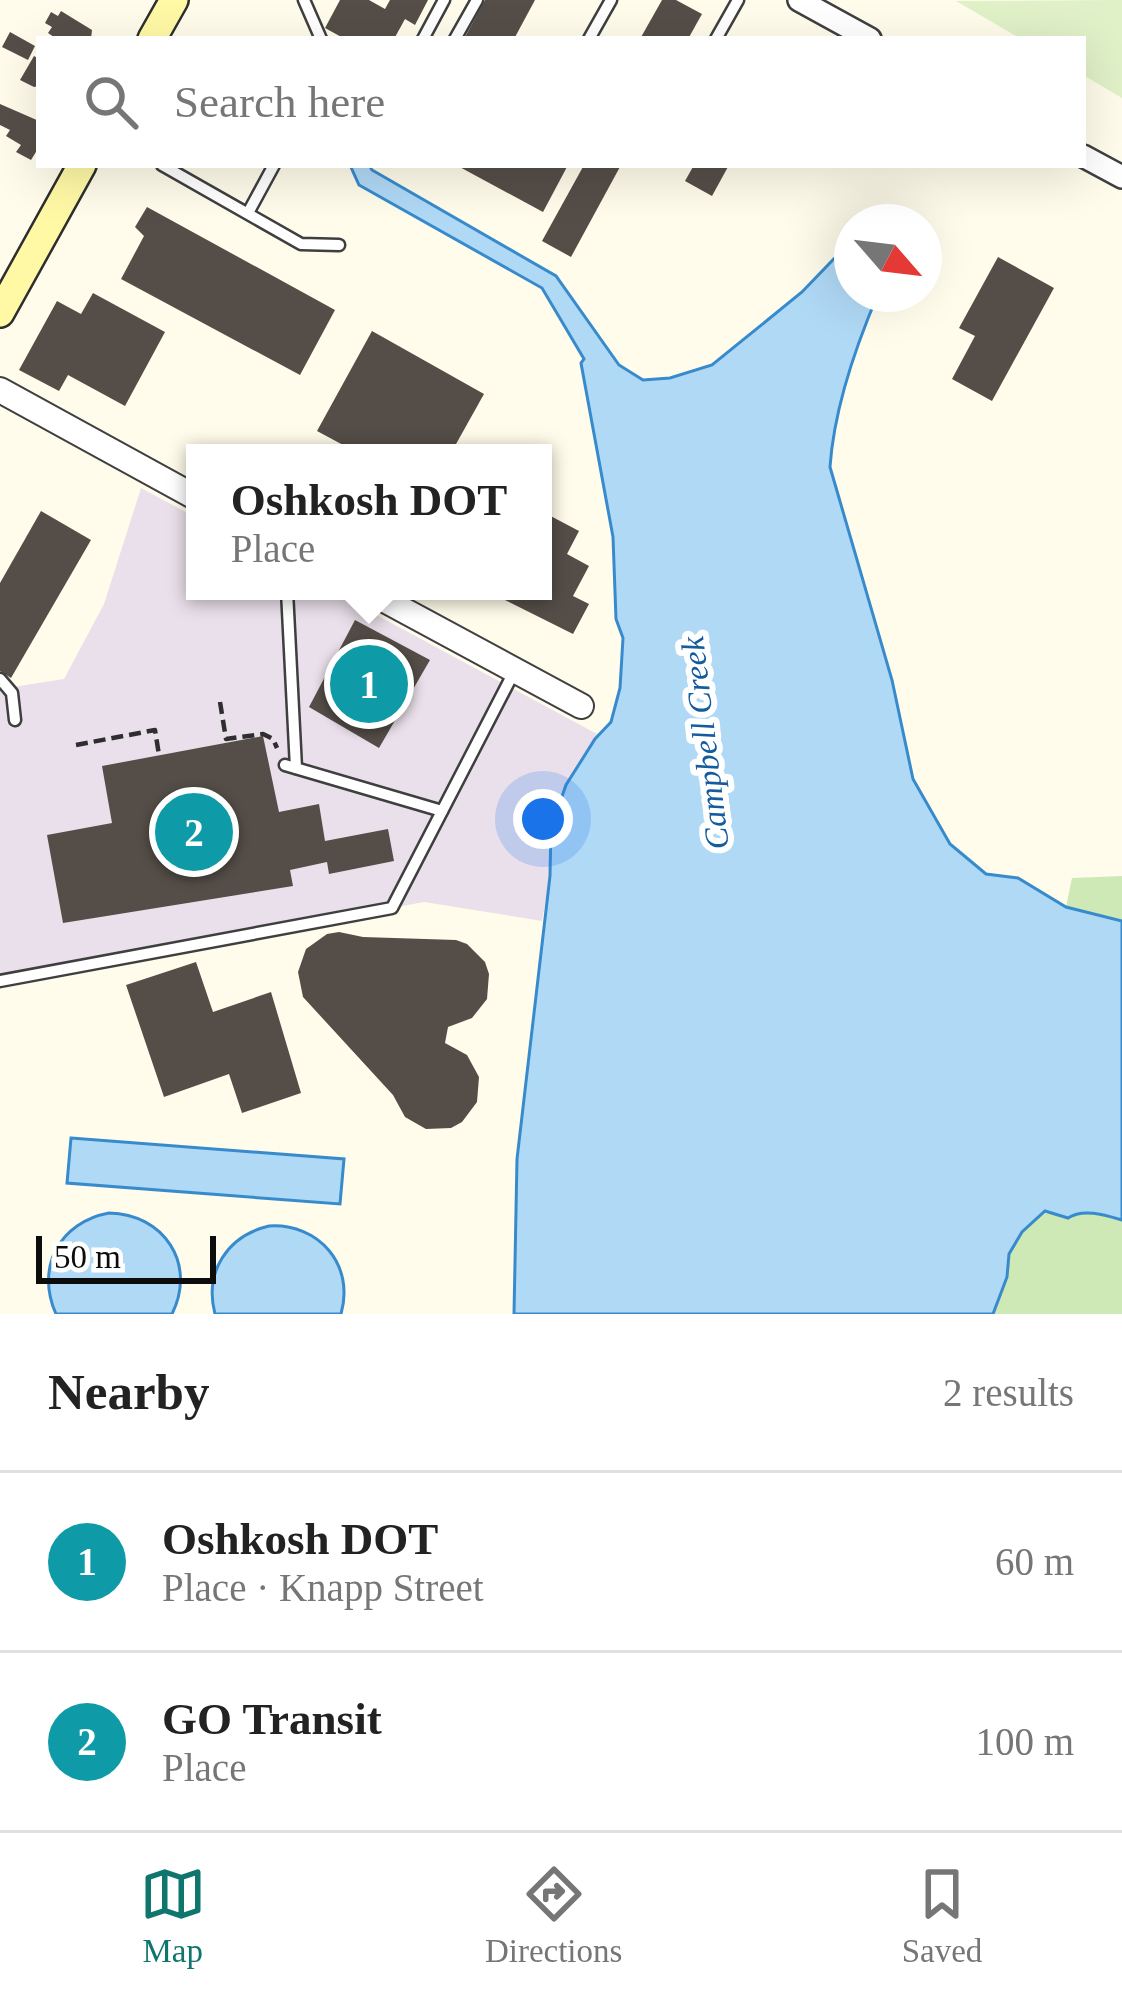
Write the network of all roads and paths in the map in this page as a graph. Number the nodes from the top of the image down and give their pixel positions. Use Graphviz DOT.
graph roads {
  1 [pos="174,0"];
  2 [pos="304,0"];
  3 [pos="444,0"];
  4 [pos="477,0"];
  5 [pos="611,0"];
  6 [pos="738,0"];
  7 [pos="800,0"];
  8 [pos="154,36"];
  9 [pos="320,36"];
  10 [pos="425,36"];
  11 [pos="457,36"];
  12 [pos="591,36"];
  13 [pos="718,36"];
  14 [pos="865,36"];
  15 [pos="1086,158"];
  16 [pos="80,168"];
  17 [pos="167,168"];
  18 [pos="194,168"];
  19 [pos="272,168"];
  20 [pos="1122,177"];
  21 [pos="188,180"];
  22 [pos="248,214"];
  23 [pos="339,245"];
  24 [pos="0,313"];
  25 [pos="0,390"];
  26 [pos="186,492"];
  27 [pos="287,600"];
  28 [pos="385,600"];
  29 [pos="515,670"];
  30 [pos="0,679"];
  31 [pos="220,703"];
  32 [pos="581,706"];
  33 [pos="15,720"];
  34 [pos="76,745"];
  35 [pos="159,755"];
  36 [pos="290,767"];
  37 [pos="442,811"];
  38 [pos="0,981"];
  1 -- 8 [label="main road"];
  2 -- 9 [label="lane"];
  3 -- 10 [label="lane"];
  4 -- 11 [label="lane"];
  5 -- 12 [label="lane"];
  6 -- 13 [label="lane"];
  7 -- 14 [label="street"];
  15 -- 20 [label="street"];
  16 -- 24 [label="main road"];
  17 -- 21 [label="lane"];
  18 -- 21 [label="lane"];
  19 -- 22 [label="lane"];
  21 -- 22 [label="lane"];
  22 -- 23 [label="lane"];
  25 -- 26 [label="street"];
  27 -- 36 [label="lane"];
  28 -- 29 [label="street"];
  29 -- 32 [label="street"];
  29 -- 37 [label="lane"];
  30 -- 33 [label="lane"];
  31 -- 36 [label="path"];
  34 -- 35 [label="path"];
  36 -- 37 [label="lane"];
  37 -- 38 [label="lane"];
}
